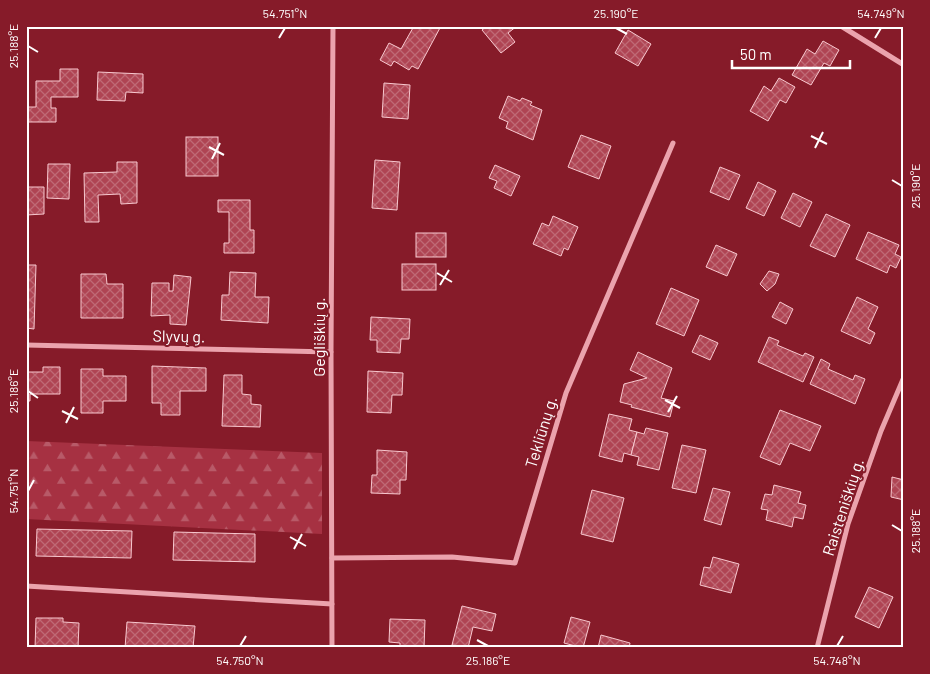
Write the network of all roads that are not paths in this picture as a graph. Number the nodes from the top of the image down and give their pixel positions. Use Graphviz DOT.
graph roads {
  1 [pos="333,26"];
  2 [pos="841,26"];
  3 [pos="904,65"];
  4 [pos="673,143"];
  5 [pos="26,345"];
  6 [pos="331,352"];
  7 [pos="904,377"];
  8 [pos="332,558"];
  9 [pos="26,586"];
  10 [pos="332,604"];
  11 [pos="332,648"];
  12 [pos="816,648"];
  1 -- 6 [label="street, Gegliškių g."];
  2 -- 3 [label="street"];
  4 -- 8 [label="street, Tekliūnų g."];
  5 -- 6 [label="street, Slyvų g."];
  6 -- 8 [label="street, Gegliškių g."];
  7 -- 12 [label="street, Raisteniškių g."];
  8 -- 10 [label="street, Gegliškių g."];
  9 -- 10 [label="street"];
  10 -- 11 [label="street, Gegliškių g."];
}
